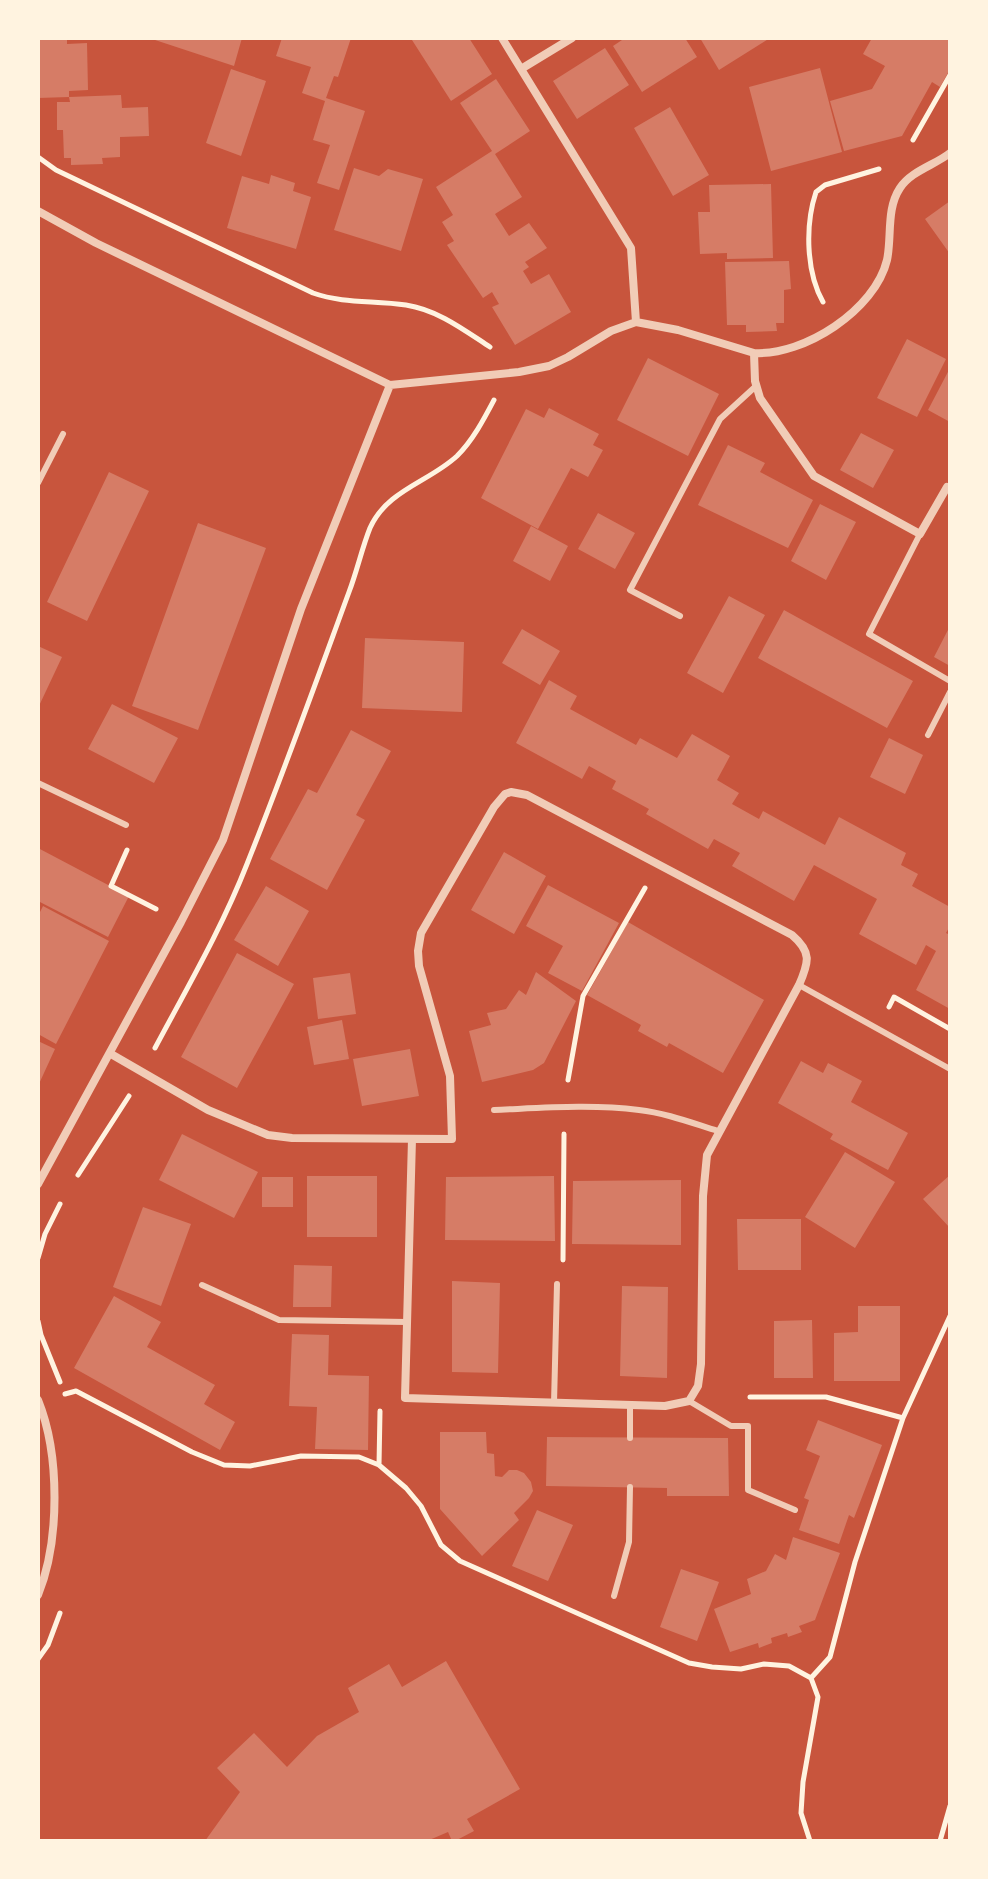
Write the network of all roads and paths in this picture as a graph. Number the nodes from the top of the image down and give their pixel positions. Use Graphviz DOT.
graph roads {
  1 [pos="502,38"];
  2 [pos="572,38"];
  3 [pos="521,69"];
  4 [pos="950,75"];
  5 [pos="912,143"];
  6 [pos="950,153"];
  7 [pos="38,157"];
  8 [pos="888,167"];
  9 [pos="38,211"];
  10 [pos="636,322"];
  11 [pos="837,323"];
  12 [pos="754,353"];
  13 [pos="493,374"];
  14 [pos="390,385"];
  15 [pos="756,386"];
  16 [pos="63,434"];
  17 [pos="38,483"];
  18 [pos="950,489"];
  19 [pos="920,534"];
  20 [pos="680,616"];
  21 [pos="950,681"];
  22 [pos="950,692"];
  23 [pos="928,735"];
  24 [pos="38,783"];
  25 [pos="126,825"];
  26 [pos="659,864"];
  27 [pos="181,922"];
  28 [pos="799,985"];
  29 [pos="111,1054"];
  30 [pos="950,1069"];
  31 [pos="565,1107"];
  32 [pos="494,1110"];
  33 [pos="718,1131"];
  34 [pos="412,1139"];
  35 [pos="38,1184"];
  36 [pos="557,1284"];
  37 [pos="202,1285"];
  38 [pos="950,1316"];
  39 [pos="407,1322"];
  40 [pos="65,1394"];
  41 [pos="405,1398"];
  42 [pos="691,1399"];
  43 [pos="38,1400"];
  44 [pos="554,1403"];
  45 [pos="630,1406"];
  46 [pos="903,1418"];
  47 [pos="630,1438"];
  48 [pos="379,1465"];
  49 [pos="630,1487"];
  50 [pos="795,1510"];
  51 [pos="38,1595"];
  52 [pos="614,1596"];
  53 [pos="811,1678"];
  54 [pos="950,1806"];
  55 [pos="810,1841"];
  56 [pos="940,1841"];
  1 -- 3 [label="street"];
  2 -- 3 [label="street"];
  3 -- 10 [label="street"];
  4 -- 5 [label="path"];
  6 -- 11 [label="street"];
  7 -- 13 [label="path"];
  8 -- 11 [label="path"];
  9 -- 14 [label="street"];
  10 -- 12 [label="street"];
  10 -- 13 [label="street"];
  11 -- 12 [label="street"];
  12 -- 15 [label="street"];
  13 -- 14 [label="street"];
  14 -- 27 [label="street"];
  15 -- 19 [label="street"];
  15 -- 20 [label="lane"];
  16 -- 17 [label="lane"];
  18 -- 19 [label="street"];
  19 -- 21 [label="lane"];
  22 -- 23 [label="lane"];
  24 -- 25 [label="lane"];
  25 -- 27 [label="path"];
  26 -- 28 [label="street"];
  26 -- 31 [label="path"];
  26 -- 34 [label="street"];
  27 -- 29 [label="street"];
  28 -- 30 [label="lane"];
  28 -- 33 [label="street"];
  29 -- 34 [label="street"];
  29 -- 35 [label="street"];
  31 -- 32 [label="lane"];
  31 -- 33 [label="lane"];
  31 -- 36 [label="path"];
  33 -- 42 [label="street"];
  34 -- 39 [label="street"];
  36 -- 44 [label="lane"];
  37 -- 39 [label="lane"];
  38 -- 46 [label="path"];
  39 -- 41 [label="street"];
  40 -- 48 [label="path"];
  41 -- 44 [label="street"];
  41 -- 48 [label="path"];
  42 -- 45 [label="street"];
  42 -- 46 [label="path"];
  42 -- 50 [label="lane"];
  43 -- 51 [label="street"];
  44 -- 45 [label="street"];
  45 -- 47 [label="lane"];
  46 -- 53 [label="path"];
  48 -- 53 [label="path"];
  49 -- 52 [label="lane"];
  53 -- 55 [label="path"];
  54 -- 56 [label="path"];
}
